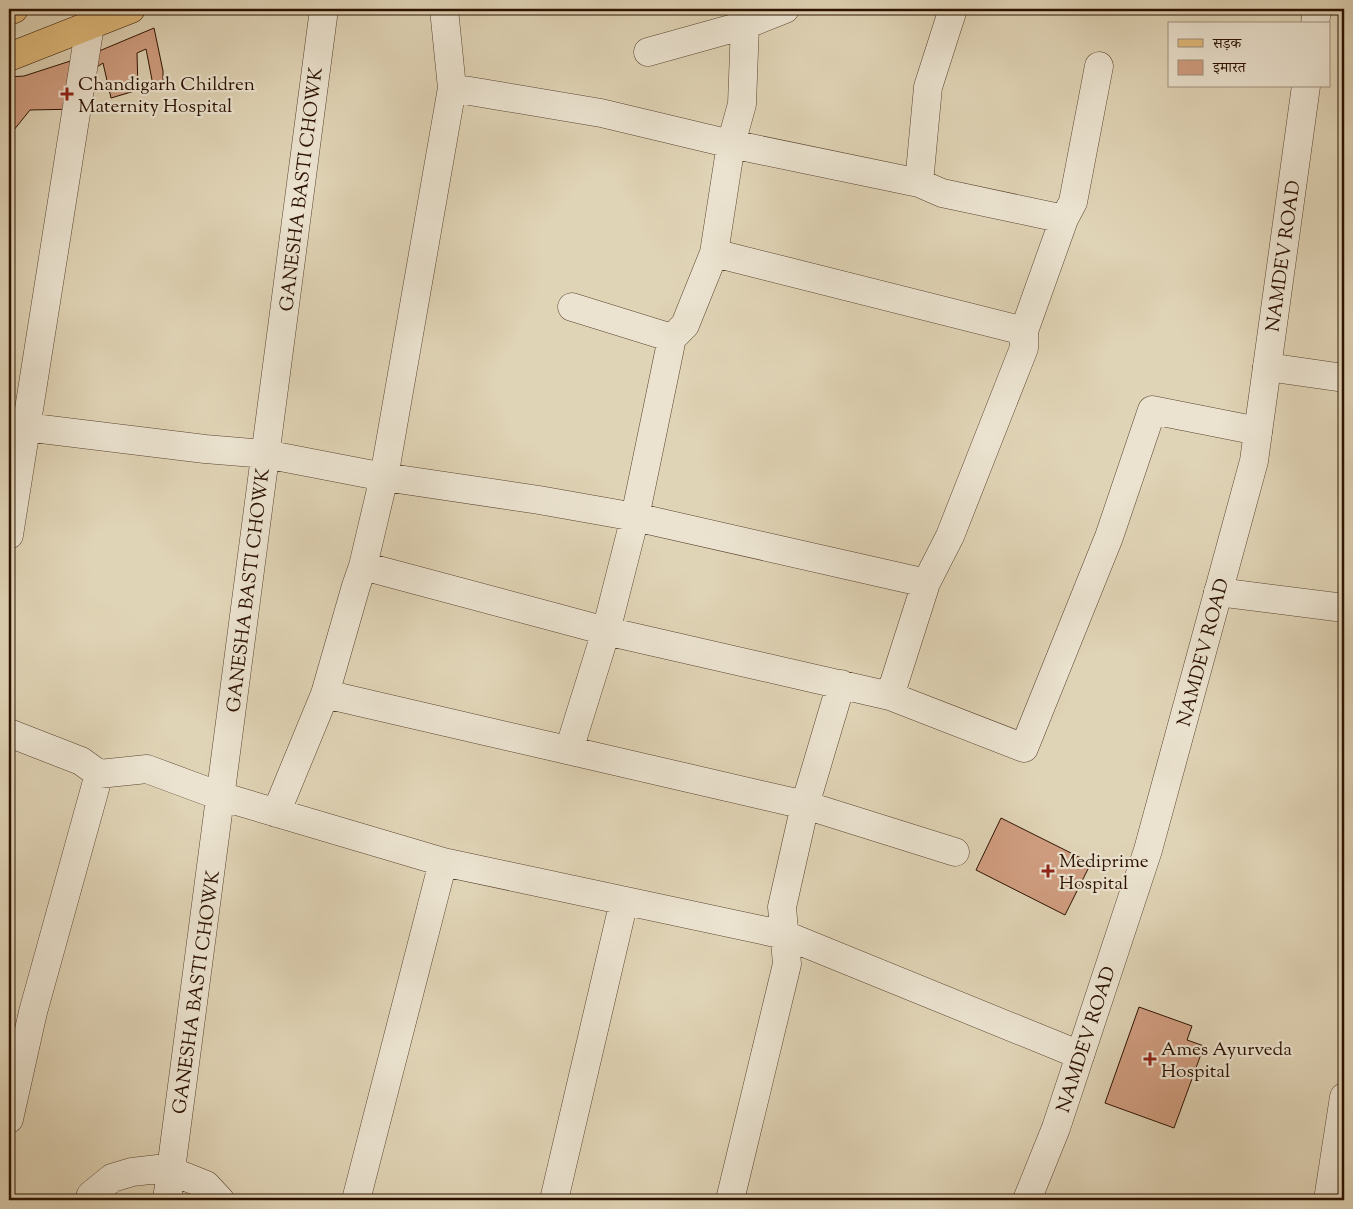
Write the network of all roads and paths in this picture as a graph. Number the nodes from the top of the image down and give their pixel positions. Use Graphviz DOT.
graph roads {
  1 [pos="14,9"];
  2 [pos="131,9"];
  3 [pos="324,9"];
  4 [pos="444,9"];
  5 [pos="785,9"];
  6 [pos="953,9"];
  7 [pos="1317,9"];
  8 [pos="9,11"];
  9 [pos="1315,22"];
  10 [pos="90,25"];
  11 [pos="746,25"];
  12 [pos="648,52"];
  13 [pos="9,57"];
  14 [pos="1099,66"];
  15 [pos="452,88"];
  16 [pos="1306,88"];
  17 [pos="731,144"];
  18 [pos="919,183"];
  19 [pos="1064,219"];
  20 [pos="714,253"];
  21 [pos="572,308"];
  22 [pos="1024,331"];
  23 [pos="672,338"];
  24 [pos="1267,367"];
  25 [pos="1344,378"];
  26 [pos="25,427"];
  27 [pos="1258,431"];
  28 [pos="265,454"];
  29 [pos="384,477"];
  30 [pos="635,517"];
  31 [pos="9,535"];
  32 [pos="363,566"];
  33 [pos="926,583"];
  34 [pos="1218,592"];
  35 [pos="1344,608"];
  36 [pos="606,631"];
  37 [pos="841,684"];
  38 [pos="326,694"];
  39 [pos="890,696"];
  40 [pos="9,733"];
  41 [pos="570,750"];
  42 [pos="98,774"];
  43 [pos="220,796"];
  44 [pos="805,805"];
  45 [pos="276,813"];
  46 [pos="955,852"];
  47 [pos="443,862"];
  48 [pos="624,901"];
  49 [pos="784,935"];
  50 [pos="1080,1054"];
  51 [pos="1344,1097"];
  52 [pos="9,1119"];
  53 [pos="171,1171"];
  54 [pos="89,1200"];
  55 [pos="167,1200"];
  56 [pos="220,1200"];
  57 [pos="356,1200"];
  58 [pos="554,1200"];
  59 [pos="730,1200"];
  60 [pos="1027,1200"];
  61 [pos="1328,1200"];
  1 -- 8 [label="main road"];
  2 -- 10 [label="main road"];
  3 -- 28 [label="street, GANESHA BASTI CHOWK"];
  4 -- 15 [label="street"];
  5 -- 11 [label="street"];
  6 -- 18 [label="street"];
  7 -- 9 [label="street"];
  10 -- 13 [label="main road"];
  10 -- 26 [label="street"];
  11 -- 12 [label="street"];
  11 -- 17 [label="street"];
  14 -- 19 [label="street"];
  15 -- 17 [label="street"];
  15 -- 29 [label="street"];
  16 -- 24 [label="street, NAMDEV ROAD"];
  17 -- 18 [label="street"];
  17 -- 20 [label="street"];
  18 -- 19 [label="street"];
  19 -- 22 [label="street"];
  20 -- 22 [label="street"];
  20 -- 23 [label="street"];
  21 -- 23 [label="street"];
  22 -- 33 [label="street"];
  23 -- 30 [label="street"];
  24 -- 25 [label="street"];
  24 -- 27 [label="street, NAMDEV ROAD"];
  26 -- 28 [label="street"];
  26 -- 31 [label="street"];
  27 -- 34 [label="street, NAMDEV ROAD"];
  27 -- 39 [label="street"];
  28 -- 29 [label="street"];
  28 -- 43 [label="street, GANESHA BASTI CHOWK"];
  29 -- 30 [label="street"];
  29 -- 32 [label="street"];
  30 -- 33 [label="street"];
  30 -- 36 [label="street"];
  32 -- 36 [label="street"];
  32 -- 38 [label="street"];
  33 -- 39 [label="street"];
  34 -- 35 [label="street"];
  34 -- 50 [label="street, NAMDEV ROAD"];
  36 -- 37 [label="street"];
  36 -- 41 [label="street"];
  37 -- 39 [label="street"];
  37 -- 44 [label="street"];
  38 -- 41 [label="street"];
  38 -- 45 [label="street"];
  40 -- 42 [label="street"];
  41 -- 44 [label="street"];
  42 -- 43 [label="street"];
  42 -- 52 [label="street"];
  43 -- 45 [label="street"];
  43 -- 53 [label="street, GANESHA BASTI CHOWK"];
  44 -- 46 [label="street"];
  44 -- 49 [label="street"];
  45 -- 47 [label="street"];
  47 -- 48 [label="street"];
  47 -- 57 [label="street"];
  48 -- 49 [label="street"];
  48 -- 58 [label="street"];
  49 -- 50 [label="street"];
  49 -- 59 [label="street"];
  50 -- 60 [label="street, NAMDEV ROAD"];
  51 -- 61 [label="street"];
  53 -- 54 [label="street"];
  53 -- 55 [label="street, GANESHA BASTI CHOWK"];
  53 -- 56 [label="street"];
}
